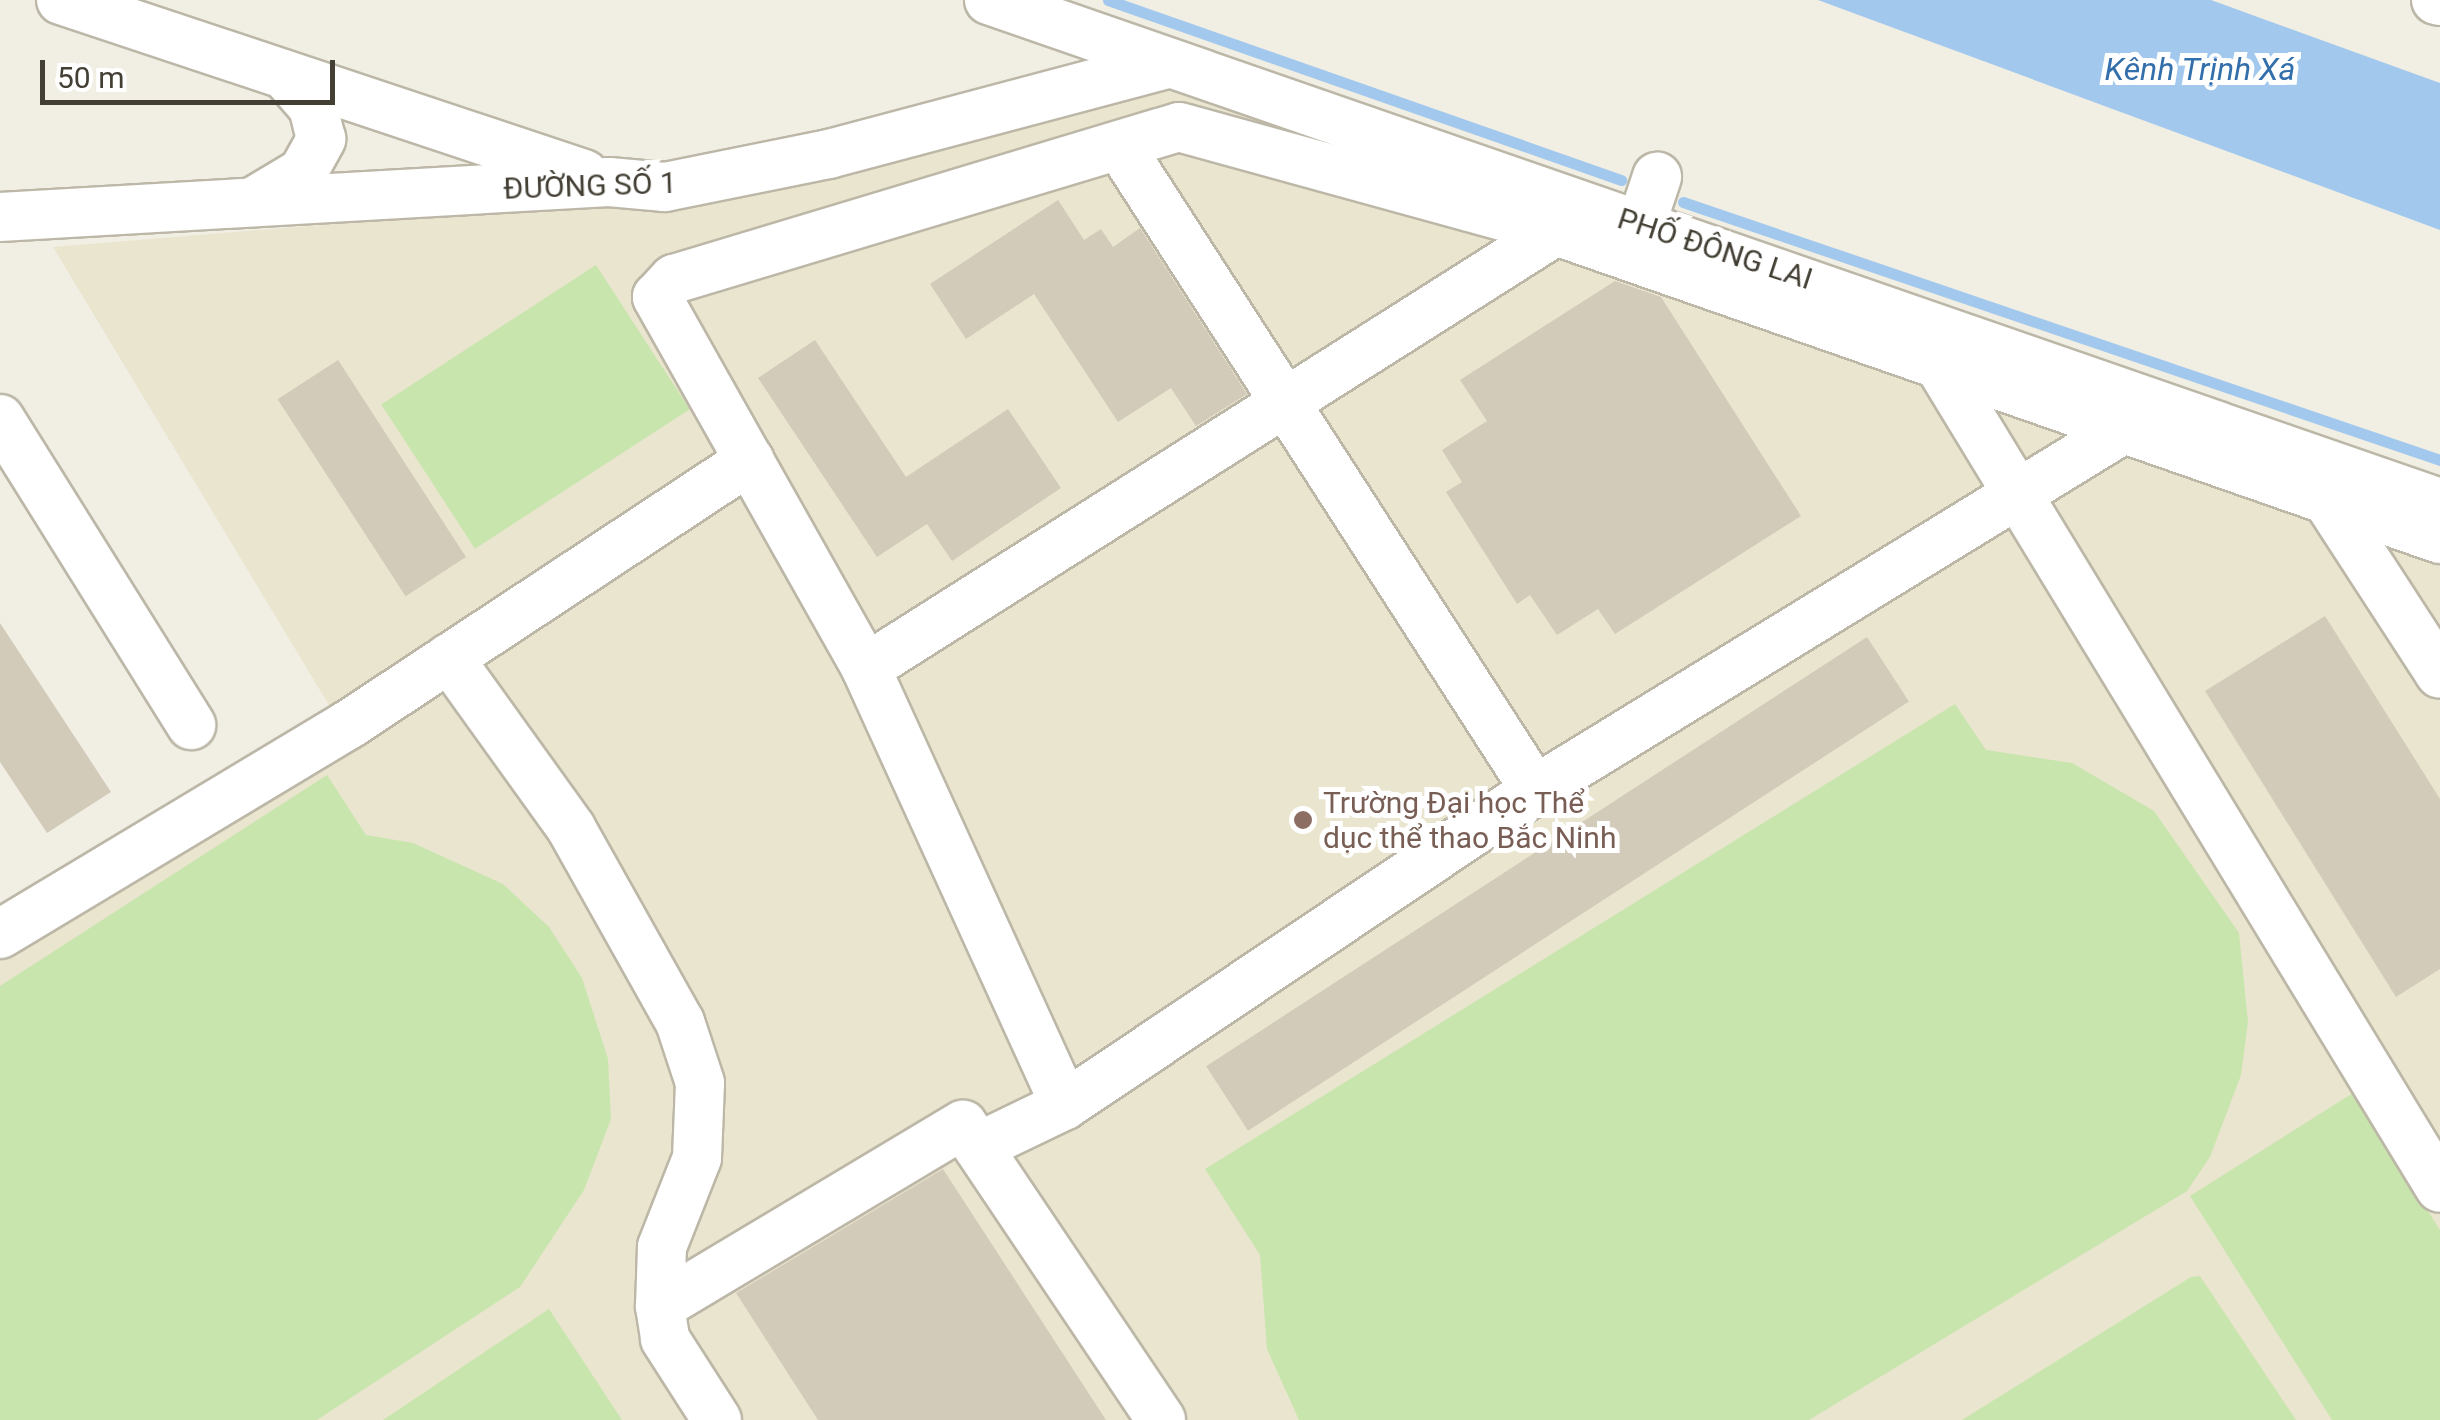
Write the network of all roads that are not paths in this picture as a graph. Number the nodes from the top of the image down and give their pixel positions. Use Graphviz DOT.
graph roads {
  1 [pos="61,0"];
  2 [pos="988,0"];
  3 [pos="1167,64"];
  4 [pos="287,77"];
  5 [pos="1121,148"];
  6 [pos="1656,177"];
  7 [pos="609,182"];
  8 [pos="250,204"];
  9 [pos="0,216"];
  10 [pos="1640,225"];
  11 [pos="1556,230"];
  12 [pos="1938,364"];
  13 [pos="1290,403"];
  14 [pos="2,428"];
  15 [pos="2122,430"];
  16 [pos="750,460"];
  17 [pos="2013,492"];
  18 [pos="2328,500"];
  19 [pos="2440,503"];
  20 [pos="2440,539"];
  21 [pos="448,658"];
  22 [pos="866,668"];
  23 [pos="2440,674"];
  24 [pos="191,725"];
  25 [pos="1535,790"];
  26 [pos="0,934"];
  27 [pos="1065,1105"];
  28 [pos="978,1147"];
  29 [pos="2440,1188"];
  30 [pos="660,1306"];
  31 [pos="717,1420"];
  32 [pos="1161,1420"];
  1 -- 4 [label="street"];
  2 -- 3 [label="street, PHỐ ĐÔNG LAI"];
  3 -- 7 [label="street, ĐƯỜNG SỐ 1"];
  3 -- 10 [label="street, PHỐ ĐÔNG LAI"];
  4 -- 7 [label="street"];
  4 -- 8 [label="street"];
  5 -- 11 [label="street"];
  5 -- 13 [label="street"];
  5 -- 16 [label="street"];
  6 -- 10 [label="street"];
  7 -- 8 [label="street, ĐƯỜNG SỐ 1"];
  8 -- 9 [label="street, ĐƯỜNG SỐ 1"];
  10 -- 19 [label="street, PHỐ ĐÔNG LAI"];
  11 -- 12 [label="street"];
  11 -- 13 [label="street"];
  12 -- 15 [label="street"];
  12 -- 17 [label="street"];
  13 -- 22 [label="street"];
  13 -- 25 [label="street"];
  14 -- 24 [label="street"];
  15 -- 17 [label="street"];
  15 -- 18 [label="street"];
  16 -- 21 [label="street"];
  16 -- 22 [label="street"];
  17 -- 25 [label="street"];
  17 -- 29 [label="street"];
  18 -- 20 [label="street"];
  18 -- 23 [label="street"];
  21 -- 26 [label="street"];
  21 -- 30 [label="street"];
  22 -- 27 [label="street"];
  25 -- 27 [label="street"];
  27 -- 28 [label="street"];
  28 -- 30 [label="street"];
  28 -- 32 [label="street"];
  30 -- 31 [label="street"];
}
